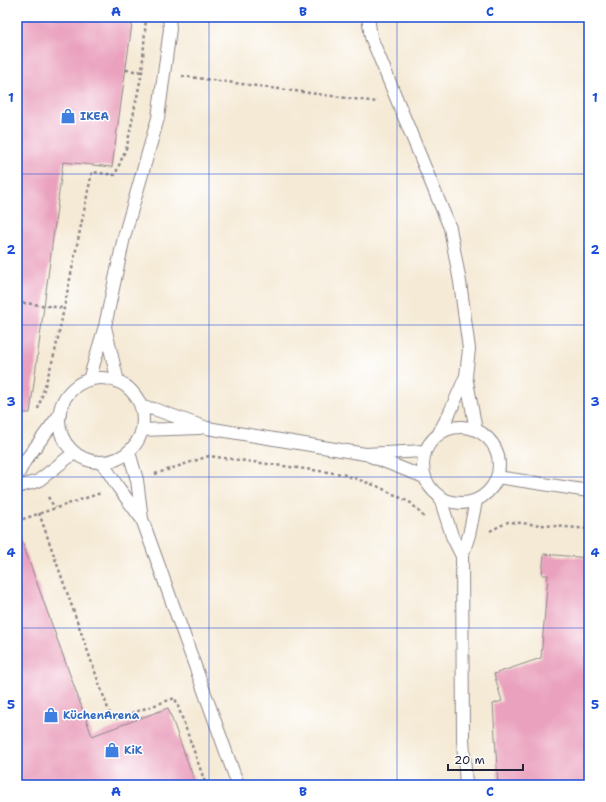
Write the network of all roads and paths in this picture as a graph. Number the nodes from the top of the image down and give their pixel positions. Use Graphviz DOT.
graph roads {
  1 [pos="146,17"];
  2 [pos="169,17"];
  3 [pos="368,17"];
  4 [pos="126,70"];
  5 [pos="142,72"];
  6 [pos="165,73"];
  7 [pos="399,104"];
  8 [pos="17,302"];
  9 [pos="63,308"];
  10 [pos="105,326"];
  11 [pos="466,376"];
  12 [pos="89,380"];
  13 [pos="118,382"];
  14 [pos="141,407"];
  15 [pos="37,412"];
  16 [pos="60,414"];
  17 [pos="207,428"];
  18 [pos="142,430"];
  19 [pos="476,430"];
  20 [pos="439,433"];
  21 [pos="425,451"];
  22 [pos="128,452"];
  23 [pos="74,453"];
  24 [pos="365,454"];
  25 [pos="102,462"];
  26 [pos="17,476"];
  27 [pos="424,477"];
  28 [pos="497,477"];
  29 [pos="137,480"];
  30 [pos="17,487"];
  31 [pos="118,487"];
  32 [pos="589,491"];
  33 [pos="440,498"];
  34 [pos="476,501"];
  35 [pos="39,513"];
  36 [pos="142,519"];
  37 [pos="17,521"];
  38 [pos="429,522"];
  39 [pos="589,529"];
  40 [pos="469,535"];
  41 [pos="462,556"];
  42 [pos="206,785"];
  43 [pos="238,785"];
  44 [pos="466,785"];
  1 -- 5 [label="path"];
  2 -- 6 [label="lane"];
  3 -- 7 [label="lane"];
  4 -- 5 [label="path"];
  5 -- 6 [label="path"];
  5 -- 9 [label="path"];
  6 -- 7 [label="path"];
  6 -- 10 [label="lane"];
  7 -- 11 [label="lane"];
  8 -- 9 [label="path"];
  9 -- 15 [label="path"];
  10 -- 12 [label="lane"];
  10 -- 13 [label="lane"];
  11 -- 19 [label="lane"];
  11 -- 20 [label="lane"];
  12 -- 13 [label="lane"];
  12 -- 16 [label="lane"];
  13 -- 14 [label="lane"];
  14 -- 17 [label="lane"];
  14 -- 18 [label="lane"];
  16 -- 23 [label="lane"];
  16 -- 26 [label="lane"];
  17 -- 18 [label="lane"];
  17 -- 24 [label="lane"];
  18 -- 22 [label="lane"];
  19 -- 20 [label="lane"];
  19 -- 28 [label="lane"];
  20 -- 21 [label="lane"];
  21 -- 24 [label="lane"];
  21 -- 27 [label="lane"];
  22 -- 25 [label="lane"];
  22 -- 29 [label="lane"];
  23 -- 25 [label="lane"];
  23 -- 30 [label="lane"];
  24 -- 27 [label="lane"];
  25 -- 31 [label="lane"];
  27 -- 33 [label="lane"];
  28 -- 32 [label="lane"];
  28 -- 34 [label="lane"];
  29 -- 36 [label="lane"];
  29 -- 38 [label="path"];
  31 -- 35 [label="path"];
  31 -- 36 [label="lane"];
  33 -- 34 [label="lane"];
  33 -- 41 [label="lane"];
  34 -- 40 [label="lane"];
  35 -- 37 [label="path"];
  35 -- 42 [label="path"];
  36 -- 43 [label="lane"];
  39 -- 40 [label="path"];
  40 -- 41 [label="lane"];
  41 -- 44 [label="lane"];
}
